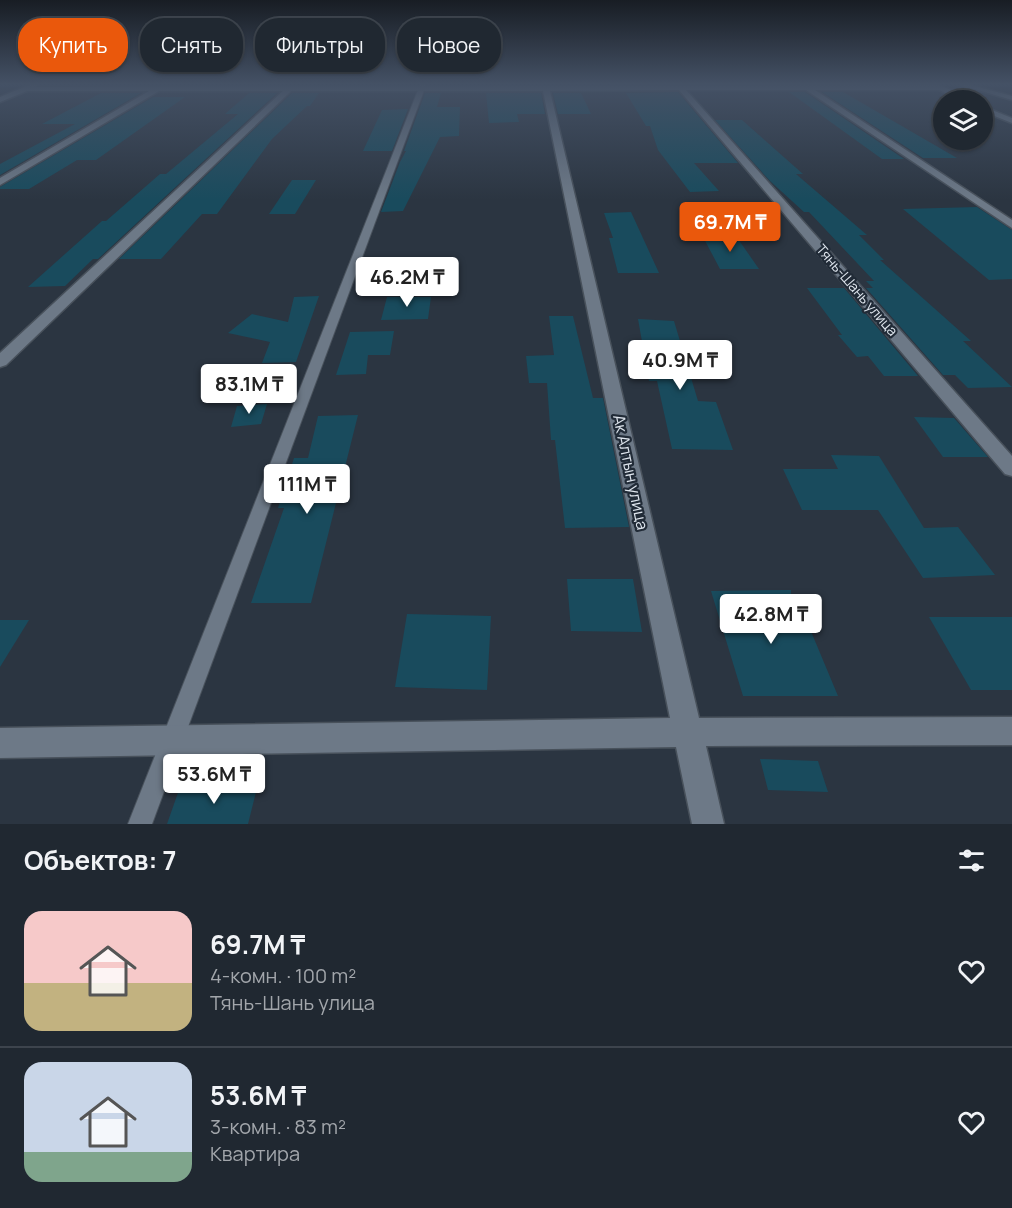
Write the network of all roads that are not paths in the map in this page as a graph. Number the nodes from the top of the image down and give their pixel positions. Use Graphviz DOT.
graph roads {
  1 [pos="99,123"];
  2 [pos="252,123"];
  3 [pos="408,123"];
  4 [pos="554,123"];
  5 [pos="711,123"];
  6 [pos="860,123"];
  7 [pos="0,182"];
  8 [pos="1012,225"];
  9 [pos="0,362"];
  10 [pos="1012,469"];
  11 [pos="1012,730"];
  12 [pos="688,732"];
  13 [pos="172,741"];
  14 [pos="0,743"];
  15 [pos="140,824"];
  16 [pos="708,824"];
  1 -- 7 [label="street"];
  2 -- 9 [label="street"];
  3 -- 13 [label="lane"];
  4 -- 12 [label="street, Ак Алтын улица"];
  5 -- 10 [label="street, Тянь-Шань улица"];
  6 -- 8 [label="street"];
  11 -- 12 [label="street"];
  12 -- 13 [label="street"];
  12 -- 16 [label="street, Ак Алтын улица"];
  13 -- 14 [label="street"];
  13 -- 15 [label="lane"];
}
